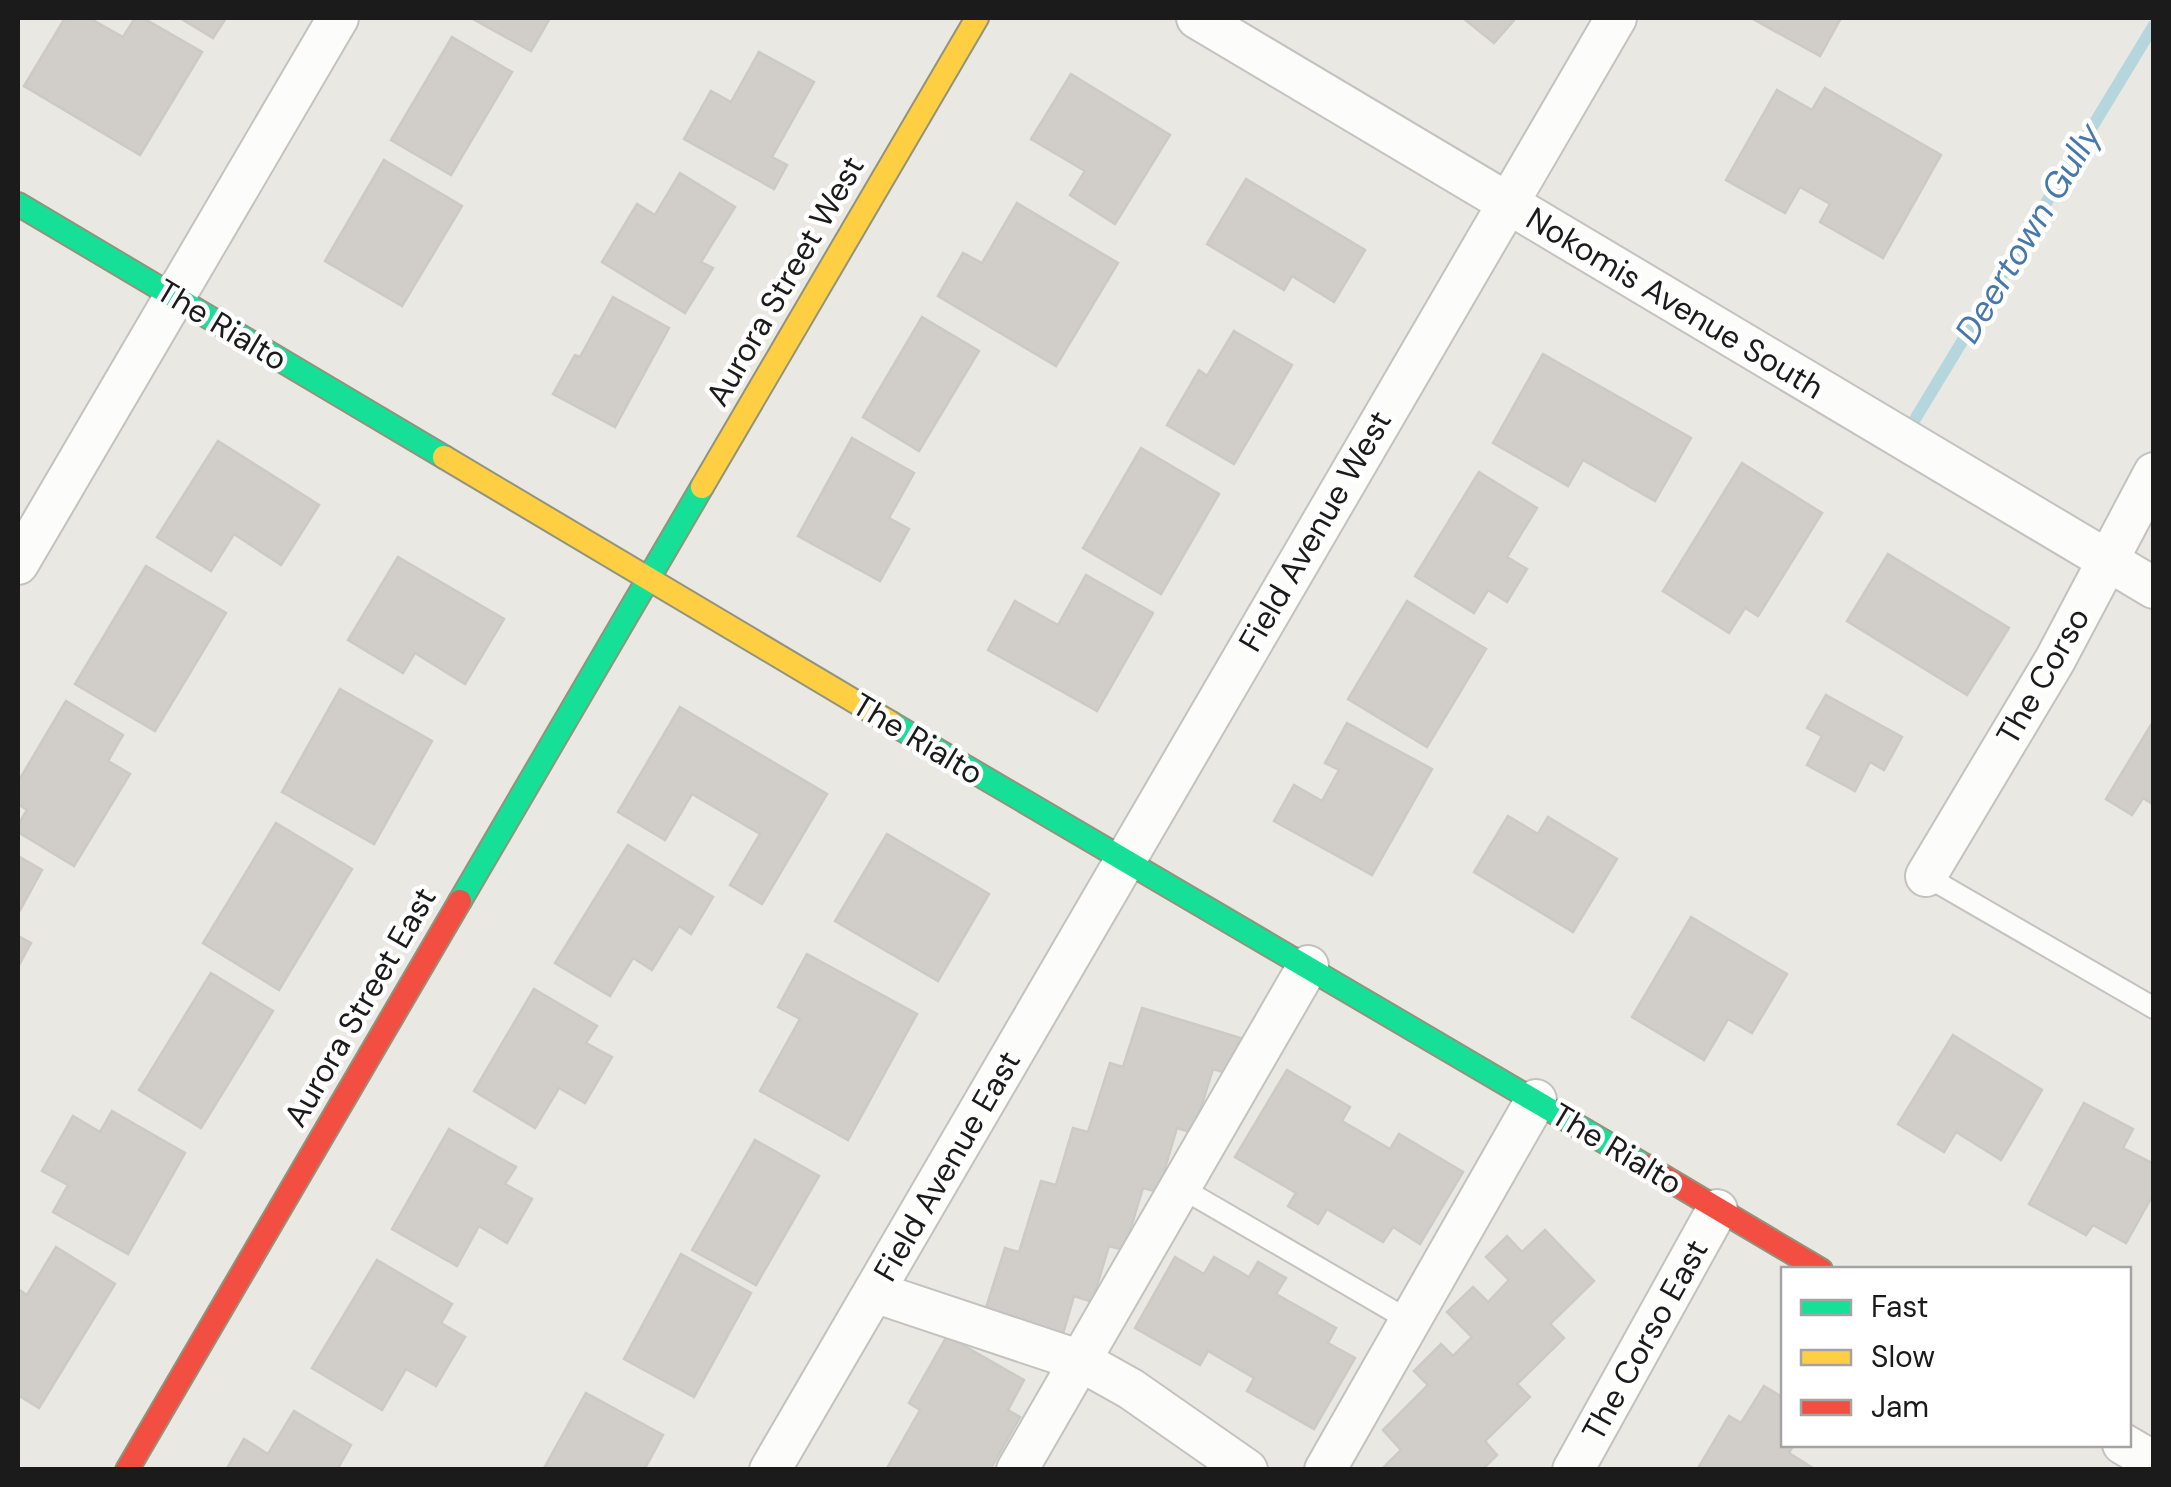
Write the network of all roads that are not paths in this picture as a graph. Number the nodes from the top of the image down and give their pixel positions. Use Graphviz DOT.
graph roads {
  1 [pos="338,18"];
  2 [pos="977,18"];
  3 [pos="1197,18"];
  4 [pos="1616,18"];
  5 [pos="1507,201"];
  6 [pos="18,204"];
  7 [pos="174,297"];
  8 [pos="2154,473"];
  9 [pos="2107,561"];
  10 [pos="18,564"];
  11 [pos="650,578"];
  12 [pos="2154,588"];
  13 [pos="1123,861"];
  14 [pos="1926,876"];
  15 [pos="1308,966"];
  16 [pos="2154,1008"];
  17 [pos="1536,1100"];
  18 [pos="1178,1186"];
  19 [pos="1717,1210"];
  20 [pos="1816,1267"];
  21 [pos="874,1292"];
  22 [pos="1412,1322"];
  23 [pos="1081,1360"];
  24 [pos="2128,1447"];
  25 [pos="2154,1462"];
  26 [pos="127,1470"];
  27 [pos="770,1470"];
  28 [pos="1016,1470"];
  29 [pos="1247,1470"];
  30 [pos="1325,1470"];
  31 [pos="1573,1470"];
  1 -- 7 [label="street"];
  2 -- 11 [label="street, Aurora Street West"];
  3 -- 5 [label="street, Nokomis Avenue South"];
  4 -- 5 [label="street, Field Avenue West"];
  5 -- 9 [label="street, Nokomis Avenue South"];
  5 -- 13 [label="street, Field Avenue West"];
  6 -- 7 [label="street, The Rialto"];
  7 -- 10 [label="street"];
  7 -- 11 [label="street, The Rialto"];
  8 -- 9 [label="street, The Corso"];
  9 -- 12 [label="street, Nokomis Avenue South"];
  9 -- 14 [label="street, The Corso"];
  11 -- 13 [label="street, The Rialto"];
  11 -- 26 [label="street, Aurora Street East"];
  13 -- 15 [label="street, The Rialto"];
  13 -- 21 [label="street, Field Avenue East"];
  14 -- 16 [label="lane"];
  15 -- 17 [label="street, The Rialto"];
  15 -- 18 [label="street"];
  17 -- 19 [label="street, The Rialto"];
  17 -- 22 [label="street"];
  18 -- 22 [label="lane"];
  18 -- 23 [label="street"];
  19 -- 20 [label="street, The Rialto"];
  19 -- 31 [label="street, The Corso East"];
  21 -- 23 [label="street"];
  21 -- 27 [label="street, Field Avenue East"];
  22 -- 30 [label="street"];
  23 -- 28 [label="street"];
  23 -- 29 [label="street"];
  24 -- 25 [label="street"];
}
